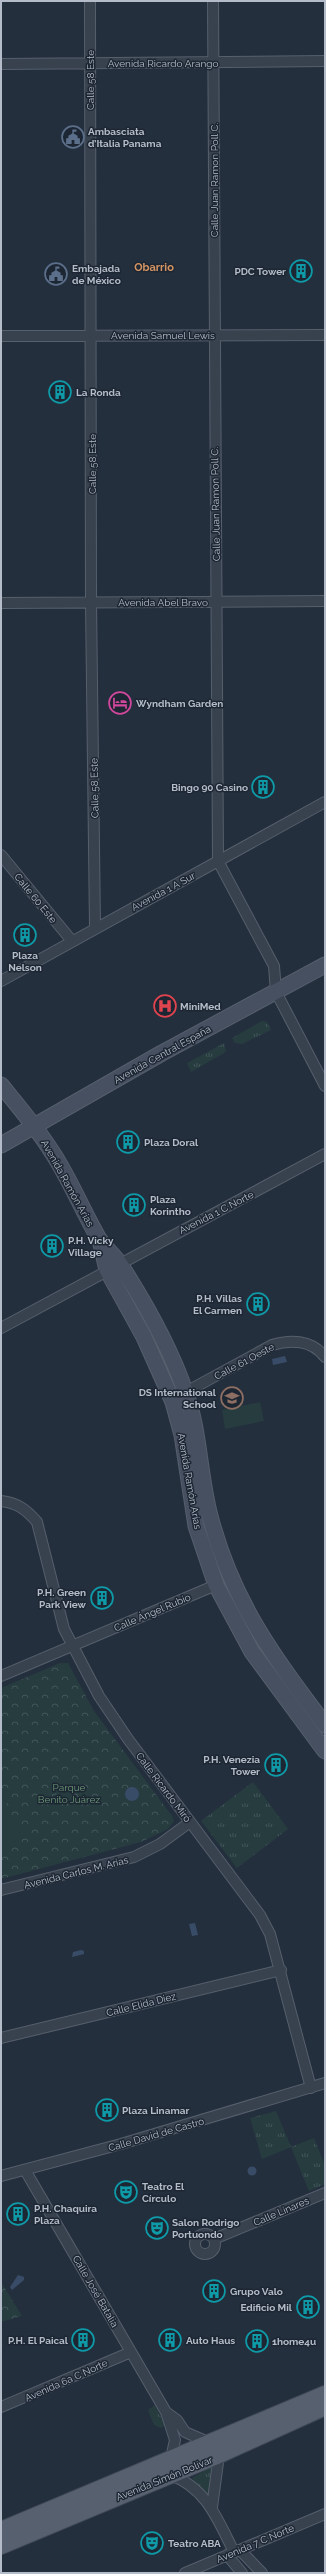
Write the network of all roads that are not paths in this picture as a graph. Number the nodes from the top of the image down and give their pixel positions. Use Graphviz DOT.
graph roads {
  1 [pos="90,1"];
  2 [pos="213,1"];
  3 [pos="214,62"];
  4 [pos="325,62"];
  5 [pos="90,63"];
  6 [pos="1,64"];
  7 [pos="92,335"];
  8 [pos="213,335"];
  9 [pos="325,335"];
  10 [pos="1,336"];
  11 [pos="91,602"];
  12 [pos="216,602"];
  13 [pos="325,602"];
  14 [pos="1,603"];
  15 [pos="325,802"];
  16 [pos="1,855"];
  17 [pos="218,861"];
  18 [pos="95,928"];
  19 [pos="72,941"];
  20 [pos="325,965"];
  21 [pos="1,981"];
  22 [pos="276,992"];
  23 [pos="1,1085"];
  24 [pos="325,1086"];
  25 [pos="35,1125"];
  26 [pos="1,1145"];
  27 [pos="325,1154"];
  28 [pos="113,1266"];
  29 [pos="1,1328"];
  30 [pos="325,1357"];
  31 [pos="186,1392"];
  32 [pos="1,1501"];
  33 [pos="216,1585"];
  34 [pos="238,1594"];
  35 [pos="64,1629"];
  36 [pos="88,1640"];
  37 [pos="73,1647"];
  38 [pos="1,1676"];
  39 [pos="325,1726"];
  40 [pos="325,1751"];
  41 [pos="190,1822"];
  42 [pos="1,1890"];
  43 [pos="281,1970"];
  44 [pos="1,2038"];
  45 [pos="325,2083"];
  46 [pos="310,2088"];
  47 [pos="25,2170"];
  48 [pos="1,2176"];
  49 [pos="325,2193"];
  50 [pos="214,2239"];
  51 [pos="131,2352"];
  52 [pos="325,2384"];
  53 [pos="325,2394"];
  54 [pos="1,2407"];
  55 [pos="325,2407"];
  56 [pos="166,2412"];
  57 [pos="325,2416"];
  58 [pos="241,2428"];
  59 [pos="276,2430"];
  60 [pos="208,2442"];
  61 [pos="219,2455"];
  62 [pos="171,2458"];
  63 [pos="170,2475"];
  64 [pos="212,2508"];
  65 [pos="325,2514"];
  66 [pos="1,2530"];
  67 [pos="1,2546"];
  68 [pos="233,2553"];
  69 [pos="185,2573"];
  70 [pos="242,2573"];
  71 [pos="262,2573"];
  1 -- 5 [label="street, Calle 58 Este"];
  2 -- 3 [label="street, Calle Juan Ramon Poll C."];
  3 -- 4 [label="street, Avenida Ricardo Arango"];
  3 -- 5 [label="street, Avenida Ricardo Arango"];
  3 -- 8 [label="street, Calle Juan Ramon Poll C."];
  5 -- 6 [label="street, Avenida Ricardo Arango"];
  5 -- 7 [label="street, Calle 58 Este"];
  7 -- 8 [label="street, Avenida Samuel Lewis"];
  7 -- 10 [label="street, Avenida Samuel Lewis"];
  7 -- 11 [label="street, Calle 58 Este"];
  8 -- 9 [label="street, Avenida Samuel Lewis"];
  8 -- 12 [label="street, Calle Juan Ramon Poll C."];
  11 -- 12 [label="street, Avenida Abel Bravo"];
  11 -- 14 [label="street, Avenida Abel Bravo"];
  11 -- 18 [label="street, Calle 58 Este"];
  12 -- 13 [label="street, Avenida Abel Bravo"];
  12 -- 17 [label="street, Calle Juan Ramon Poll C."];
  15 -- 17 [label="street, Avenida 1 A Sur"];
  16 -- 19 [label="street, Calle 60 Este"];
  17 -- 18 [label="street, Avenida 1 A Sur"];
  17 -- 22 [label="street, Calle Juan Ramon Poll C."];
  18 -- 19 [label="street, Avenida 1 A Sur"];
  19 -- 21 [label="street, Avenida 1 A Sur"];
  20 -- 22 [label="main road, Avenida Central España"];
  22 -- 24 [label="street"];
  22 -- 25 [label="main road, Avenida Central España"];
  23 -- 25 [label="main road, Avenida Ramón Arias"];
  25 -- 26 [label="main road, Avenida Central España"];
  25 -- 28 [label="main road, Avenida Ramón Arias"];
  27 -- 28 [label="street, Avenida 1 C Norte"];
  28 -- 29 [label="street, Avenida 1 C Norte"];
  28 -- 31 [label="main road, Avenida Ramón Arias"];
  28 -- 33 [label="main road, Avenida Ramón Arias"];
  30 -- 31 [label="street, Calle 61 Oeste"];
  31 -- 34 [label="main road, Avenida Ramón Arias"];
  32 -- 35 [label="street, Calle Ricardo Miró"];
  33 -- 34 [label="main road"];
  33 -- 36 [label="street, Calle Ángel Rubio"];
  33 -- 40 [label="main road, Avenida Ramón Arias"];
  34 -- 39 [label="main road, Avenida Ramón Arias"];
  35 -- 36 [label="street"];
  35 -- 37 [label="street, Calle Ricardo Miró"];
  36 -- 37 [label="street, Calle Ángel Rubio"];
  37 -- 38 [label="street, Calle Ángel Rubio"];
  37 -- 41 [label="street, Calle Ricardo Miró"];
  41 -- 42 [label="street, Avenida Carlos M. Arias"];
  41 -- 43 [label="street, Calle Ricardo Miró"];
  43 -- 44 [label="street, Calle Elida Diez"];
  43 -- 46 [label="street, Calle Ricardo Miró"];
  45 -- 46 [label="street"];
  46 -- 47 [label="street, Calle David de Castro"];
  47 -- 48 [label="street, Calle David de Castro"];
  47 -- 51 [label="street, Calle José Batalia"];
  49 -- 50 [label="street, Calle Linares"];
  51 -- 54 [label="street, Avenida 6a C Norte"];
  51 -- 56 [label="street, Calle José Batalia"];
  52 -- 58 [label="main road"];
  53 -- 58 [label="main road, Avenida Simón Bolívar"];
  55 -- 59 [label="main road, Avenida Simón Bolívar"];
  56 -- 60 [label="street, Calle José Batalia"];
  56 -- 62 [label="street, Calle José Batalia"];
  57 -- 59 [label="main road"];
  58 -- 60 [label="main road, Avenida Simón Bolívar"];
  59 -- 61 [label="main road, Avenida Simón Bolívar"];
  60 -- 62 [label="main road, Avenida Simón Bolívar"];
  61 -- 63 [label="main road, Avenida Simón Bolívar"];
  61 -- 64 [label="street"];
  62 -- 66 [label="main road, Avenida Simón Bolívar"];
  63 -- 64 [label="street"];
  63 -- 67 [label="main road, Avenida Simón Bolívar"];
  64 -- 68 [label="street"];
  65 -- 68 [label="street, Avenida 7 C Norte"];
  68 -- 69 [label="street, Avenida 7 C Norte"];
  68 -- 70 [label="street"];
  68 -- 71 [label="street"];
}
